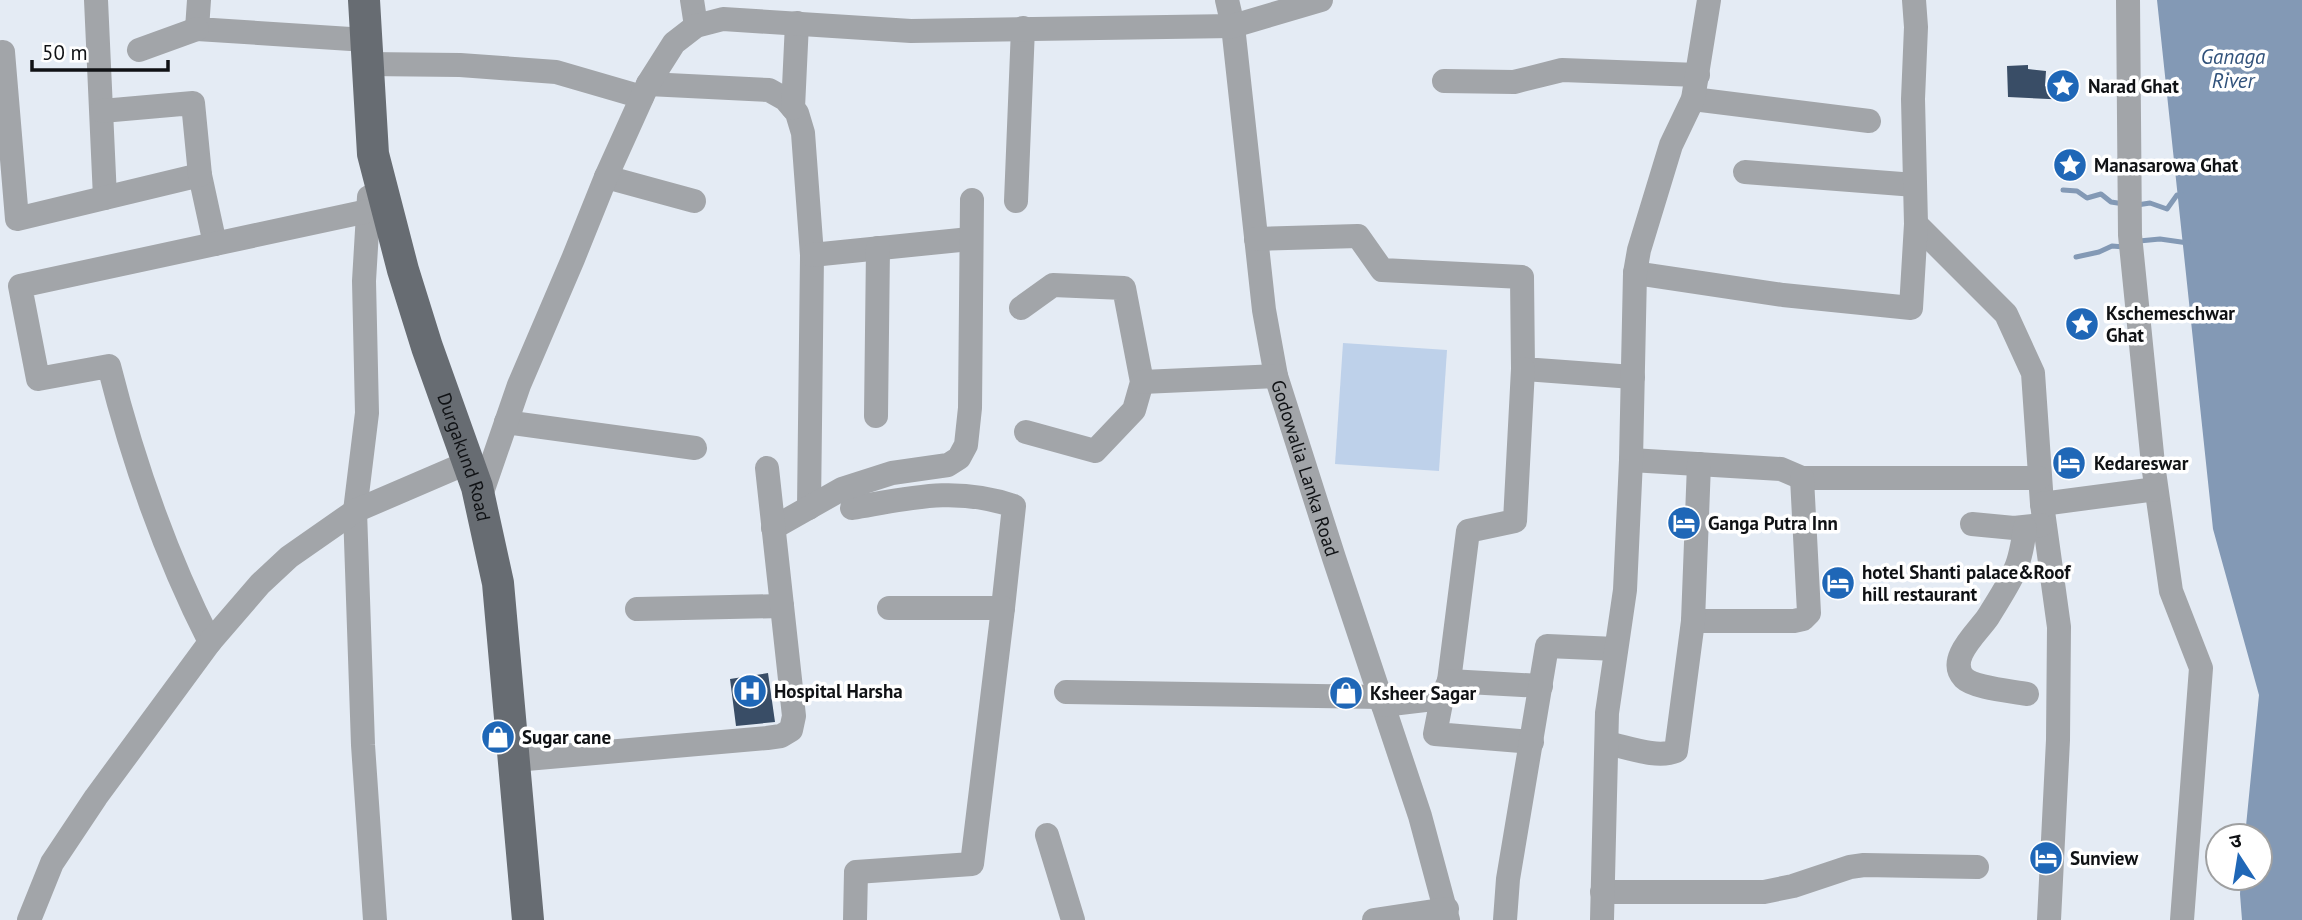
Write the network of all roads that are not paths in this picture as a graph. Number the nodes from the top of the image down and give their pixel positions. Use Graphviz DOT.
graph roads {
  1 [pos="96,0"];
  2 [pos="199,0"];
  3 [pos="363,0"];
  4 [pos="692,0"];
  5 [pos="1227,0"];
  6 [pos="1321,0"];
  7 [pos="1709,0"];
  8 [pos="1914,0"];
  9 [pos="2128,0"];
  10 [pos="797,23"];
  11 [pos="696,26"];
  12 [pos="1233,26"];
  13 [pos="1023,28"];
  14 [pos="197,29"];
  15 [pos="139,50"];
  16 [pos="3,52"];
  17 [pos="367,52"];
  18 [pos="1444,81"];
  19 [pos="1695,87"];
  20 [pos="645,91"];
  21 [pos="793,108"];
  22 [pos="102,111"];
  23 [pos="1869,121"];
  24 [pos="373,154"];
  25 [pos="1745,172"];
  26 [pos="200,175"];
  27 [pos="606,177"];
  28 [pos="1915,185"];
  29 [pos="105,198"];
  30 [pos="972,200"];
  31 [pos="694,201"];
  32 [pos="1016,201"];
  33 [pos="368,211"];
  34 [pos="1916,224"];
  35 [pos="970,239"];
  36 [pos="1256,239"];
  37 [pos="215,244"];
  38 [pos="878,248"];
  39 [pos="811,255"];
  40 [pos="1635,273"];
  41 [pos="1021,308"];
  42 [pos="1523,369"];
  43 [pos="1276,376"];
  44 [pos="1633,377"];
  45 [pos="1142,382"];
  46 [pos="876,416"];
  47 [pos="506,422"];
  48 [pos="1026,432"];
  49 [pos="695,448"];
  50 [pos="1631,460"];
  51 [pos="469,462"];
  52 [pos="1699,464"];
  53 [pos="767,468"];
  54 [pos="1802,478"];
  55 [pos="2039,478"];
  56 [pos="2156,489"];
  57 [pos="480,498"];
  58 [pos="809,508"];
  59 [pos="852,508"];
  60 [pos="355,510"];
  61 [pos="2037,519"];
  62 [pos="1972,524"];
  63 [pos="773,528"];
  64 [pos="782,606"];
  65 [pos="889,608"];
  66 [pos="1003,608"];
  67 [pos="637,609"];
  68 [pos="1693,621"];
  69 [pos="210,642"];
  70 [pos="1616,649"];
  71 [pos="1541,686"];
  72 [pos="1446,689"];
  73 [pos="1066,692"];
  74 [pos="2026,694"];
  75 [pos="1382,701"];
  76 [pos="1532,742"];
  77 [pos="1607,743"];
  78 [pos="515,760"];
  79 [pos="1047,835"];
  80 [pos="1977,867"];
  81 [pos="1602,892"];
  82 [pos="1448,915"];
  83 [pos="29,920"];
  84 [pos="375,920"];
  85 [pos="528,920"];
  86 [pos="855,920"];
  87 [pos="1073,920"];
  88 [pos="1374,920"];
  89 [pos="1505,920"];
  90 [pos="1602,920"];
  91 [pos="2049,920"];
  92 [pos="2182,920"];
  1 -- 22 [label="street"];
  2 -- 14 [label="street"];
  3 -- 17 [label="main road, Durgakund Road"];
  4 -- 11 [label="street"];
  5 -- 12 [label="street, Godowalia Lanka Road"];
  6 -- 12 [label="street"];
  7 -- 19 [label="street"];
  8 -- 28 [label="street"];
  9 -- 56 [label="street"];
  10 -- 11 [label="street"];
  10 -- 13 [label="street"];
  10 -- 21 [label="street"];
  11 -- 20 [label="street"];
  12 -- 13 [label="street"];
  12 -- 36 [label="street, Godowalia Lanka Road"];
  13 -- 32 [label="street"];
  14 -- 15 [label="street"];
  14 -- 17 [label="street"];
  16 -- 29 [label="street"];
  17 -- 20 [label="street"];
  17 -- 24 [label="main road, Durgakund Road"];
  18 -- 19 [label="street"];
  19 -- 23 [label="street"];
  19 -- 40 [label="street"];
  20 -- 21 [label="street"];
  20 -- 27 [label="street"];
  21 -- 39 [label="street"];
  22 -- 26 [label="street"];
  22 -- 29 [label="street"];
  24 -- 33 [label="street"];
  24 -- 51 [label="main road, Durgakund Road"];
  25 -- 28 [label="street"];
  26 -- 29 [label="street"];
  26 -- 37 [label="street"];
  27 -- 31 [label="street"];
  27 -- 47 [label="street"];
  28 -- 34 [label="street"];
  30 -- 35 [label="street"];
  33 -- 37 [label="street"];
  33 -- 60 [label="street"];
  34 -- 40 [label="street"];
  34 -- 55 [label="street"];
  35 -- 38 [label="street"];
  35 -- 58 [label="street"];
  36 -- 42 [label="street"];
  36 -- 43 [label="street, Godowalia Lanka Road"];
  37 -- 69 [label="street"];
  38 -- 39 [label="street"];
  38 -- 46 [label="street"];
  39 -- 58 [label="street"];
  40 -- 44 [label="street"];
  41 -- 45 [label="street"];
  42 -- 44 [label="street"];
  42 -- 72 [label="street"];
  43 -- 45 [label="street"];
  43 -- 75 [label="street, Godowalia Lanka Road"];
  44 -- 50 [label="street"];
  45 -- 48 [label="street"];
  47 -- 49 [label="street"];
  47 -- 57 [label="street"];
  50 -- 52 [label="street"];
  50 -- 70 [label="street"];
  51 -- 57 [label="main road, Durgakund Road"];
  51 -- 60 [label="street"];
  52 -- 54 [label="street"];
  52 -- 68 [label="street"];
  53 -- 63 [label="street"];
  54 -- 55 [label="street"];
  54 -- 68 [label="street"];
  55 -- 61 [label="street"];
  56 -- 61 [label="street"];
  56 -- 92 [label="street"];
  57 -- 78 [label="main road, Durgakund Road"];
  58 -- 63 [label="street"];
  59 -- 66 [label="street"];
  60 -- 69 [label="street"];
  60 -- 84 [label="street"];
  61 -- 62 [label="street"];
  61 -- 74 [label="street"];
  61 -- 91 [label="street"];
  63 -- 64 [label="street"];
  64 -- 67 [label="street"];
  64 -- 78 [label="street"];
  65 -- 66 [label="street"];
  66 -- 86 [label="street"];
  68 -- 77 [label="street"];
  69 -- 83 [label="street"];
  70 -- 71 [label="street"];
  70 -- 77 [label="street"];
  71 -- 72 [label="street"];
  71 -- 76 [label="street"];
  72 -- 75 [label="street"];
  72 -- 76 [label="street"];
  73 -- 75 [label="street"];
  75 -- 82 [label="street, Godowalia Lanka Road"];
  76 -- 89 [label="street"];
  77 -- 81 [label="street"];
  78 -- 85 [label="main road, Durgakund Road"];
  79 -- 87 [label="street"];
  80 -- 81 [label="street"];
  81 -- 90 [label="street"];
  82 -- 88 [label="street"];
}
